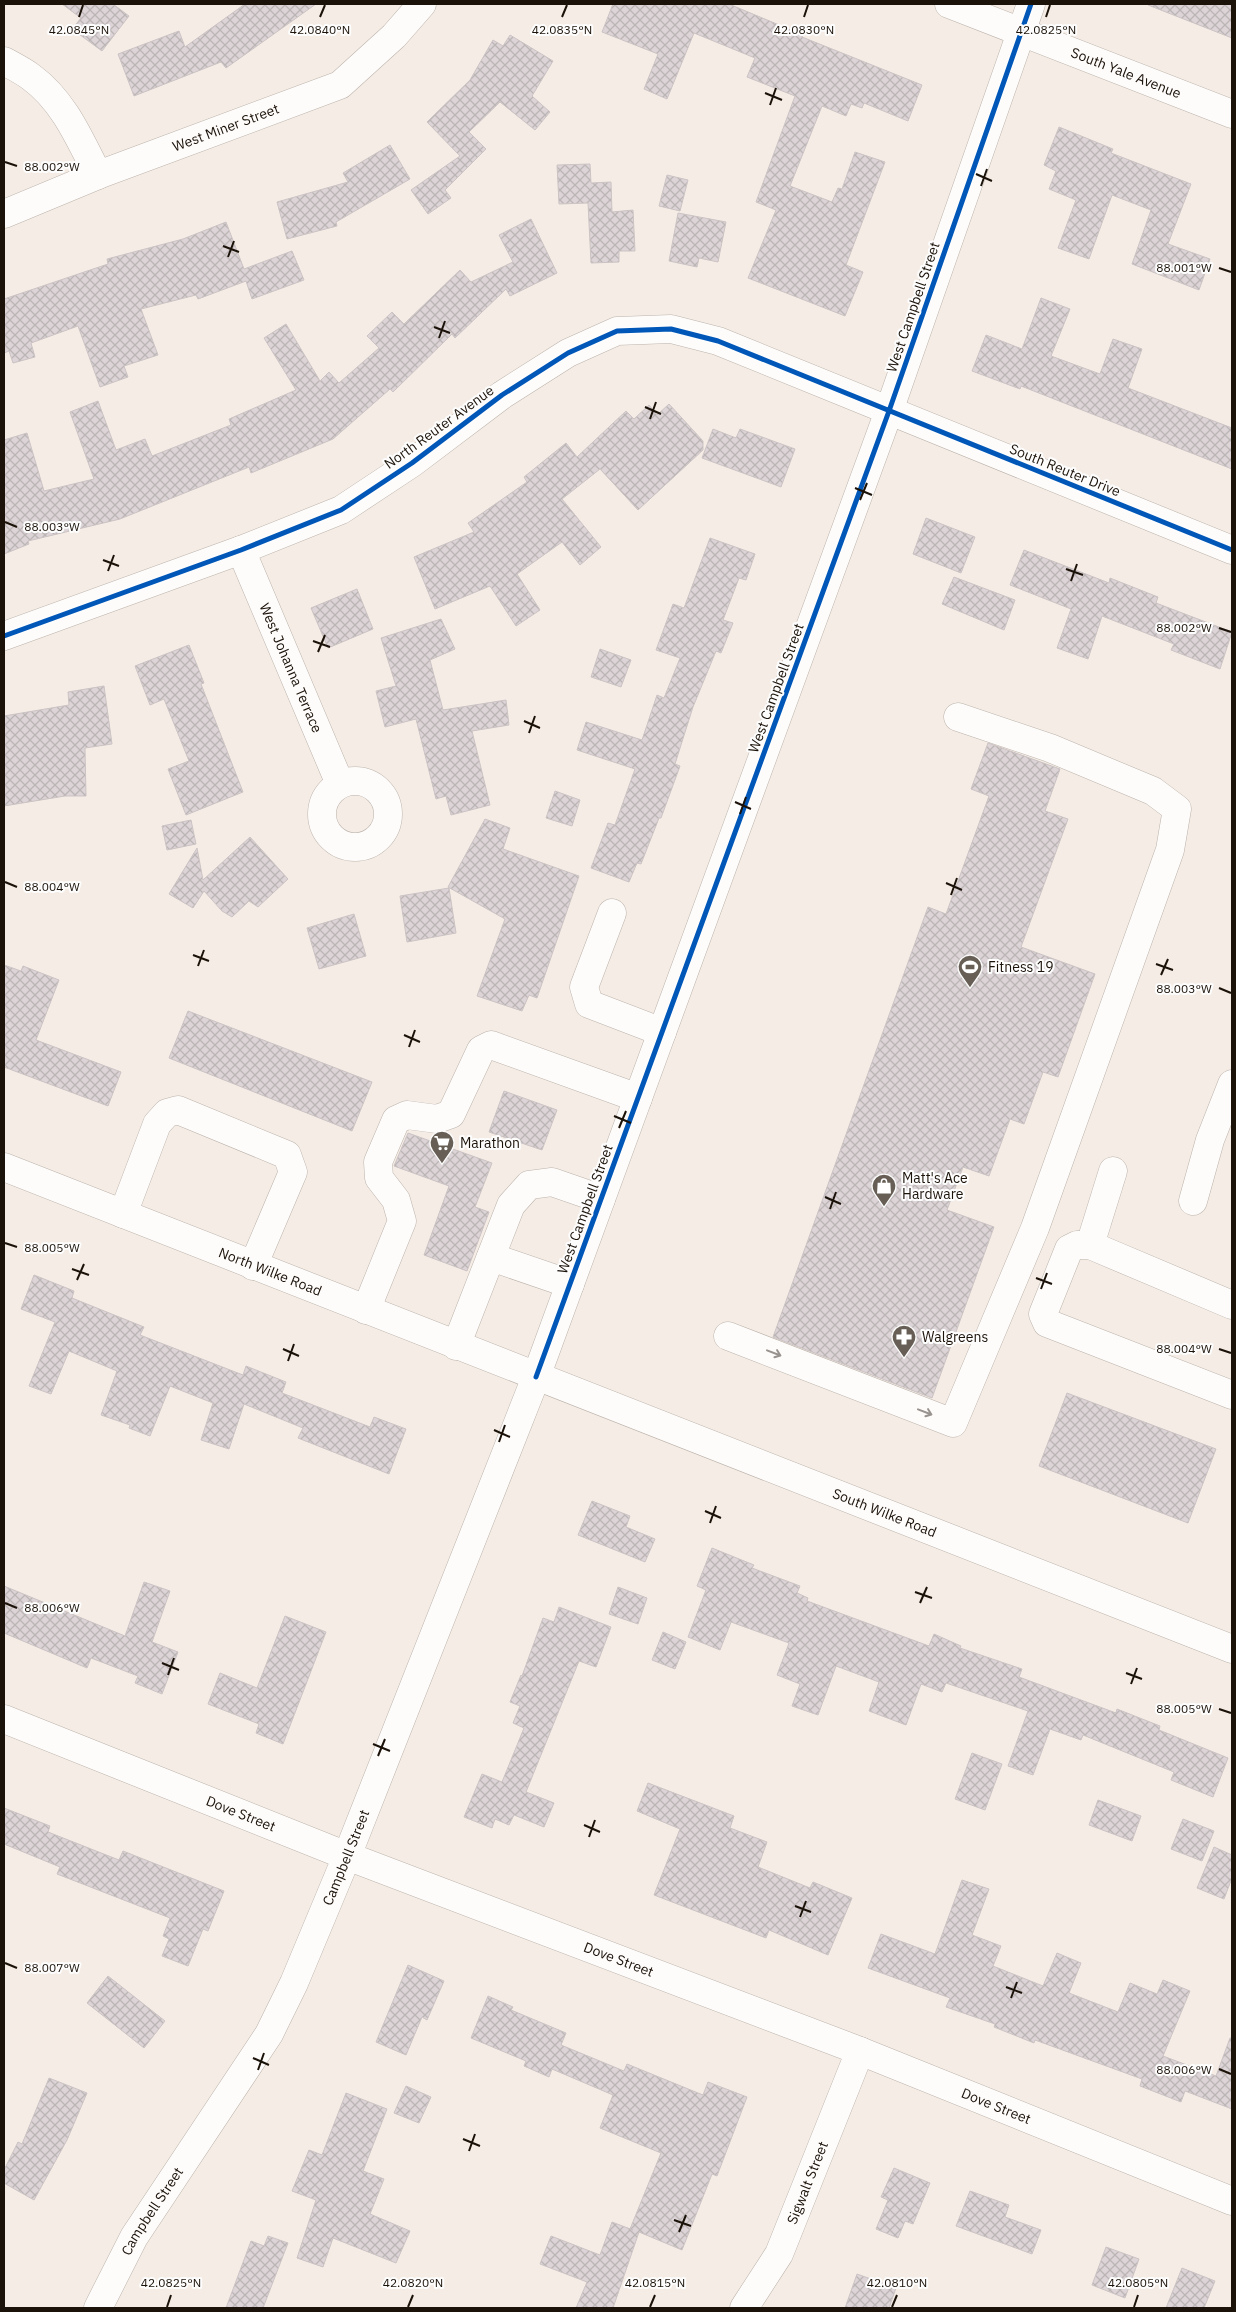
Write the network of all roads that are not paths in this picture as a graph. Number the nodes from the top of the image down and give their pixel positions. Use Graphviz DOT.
graph roads {
  1 [pos="422,4"];
  2 [pos="949,4"];
  3 [pos="1031,4"];
  4 [pos="1021,30"];
  5 [pos="4,61"];
  6 [pos="1232,114"];
  7 [pos="98,175"];
  8 [pos="4,214"];
  9 [pos="889,411"];
  10 [pos="241,550"];
  11 [pos="1232,550"];
  12 [pos="4,636"];
  13 [pos="958,717"];
  14 [pos="340,784"];
  15 [pos="612,913"];
  16 [pos="662,1032"];
  17 [pos="1232,1084"];
  18 [pos="638,1098"];
  19 [pos="4,1167"];
  20 [pos="1113,1171"];
  21 [pos="601,1199"];
  22 [pos="1193,1202"];
  23 [pos="123,1214"];
  24 [pos="1090,1245"];
  25 [pos="491,1257"];
  26 [pos="253,1266"];
  27 [pos="570,1284"];
  28 [pos="1232,1305"];
  29 [pos="366,1310"];
  30 [pos="728,1336"];
  31 [pos="456,1346"];
  32 [pos="536,1377"];
  33 [pos="1232,1395"];
  34 [pos="1232,1649"];
  35 [pos="4,1719"];
  36 [pos="347,1856"];
  37 [pos="860,2051"];
  38 [pos="1232,2200"];
  39 [pos="98,2308"];
  40 [pos="744,2308"];
  1 -- 7 [label="street, West Miner Street"];
  2 -- 4 [label="street, South Yale Avenue"];
  3 -- 4 [label="street, West Campbell Street"];
  4 -- 6 [label="street, South Yale Avenue"];
  4 -- 9 [label="street, West Campbell Street"];
  5 -- 7 [label="street"];
  7 -- 8 [label="street, West Miner Street"];
  9 -- 10 [label="street, North Reuter Avenue"];
  9 -- 11 [label="street, South Reuter Drive"];
  9 -- 16 [label="street, West Campbell Street"];
  10 -- 12 [label="street, North Reuter Avenue"];
  10 -- 14 [label="street, West Johanna Terrace"];
  30 -- 13 [label="street, one-way"];
  15 -- 16 [label="street"];
  16 -- 18 [label="street, West Campbell Street"];
  17 -- 22 [label="street"];
  18 -- 21 [label="street, West Campbell Street"];
  18 -- 29 [label="street"];
  19 -- 23 [label="street, North Wilke Road"];
  20 -- 24 [label="street"];
  21 -- 25 [label="street"];
  21 -- 27 [label="street, West Campbell Street"];
  23 -- 26 [label="street, North Wilke Road"];
  23 -- 26 [label="street"];
  24 -- 28 [label="street"];
  24 -- 33 [label="street"];
  25 -- 27 [label="street"];
  25 -- 31 [label="street"];
  26 -- 29 [label="street, North Wilke Road"];
  27 -- 32 [label="street, West Campbell Street"];
  29 -- 31 [label="street, North Wilke Road"];
  31 -- 32 [label="street, North Wilke Road"];
  32 -- 34 [label="street, South Wilke Road"];
  32 -- 36 [label="street, Campbell Street"];
  35 -- 36 [label="street, Dove Street"];
  36 -- 37 [label="street, Dove Street"];
  36 -- 39 [label="street, Campbell Street"];
  37 -- 38 [label="street, Dove Street"];
  37 -- 40 [label="street, Sigwalt Street"];
}
